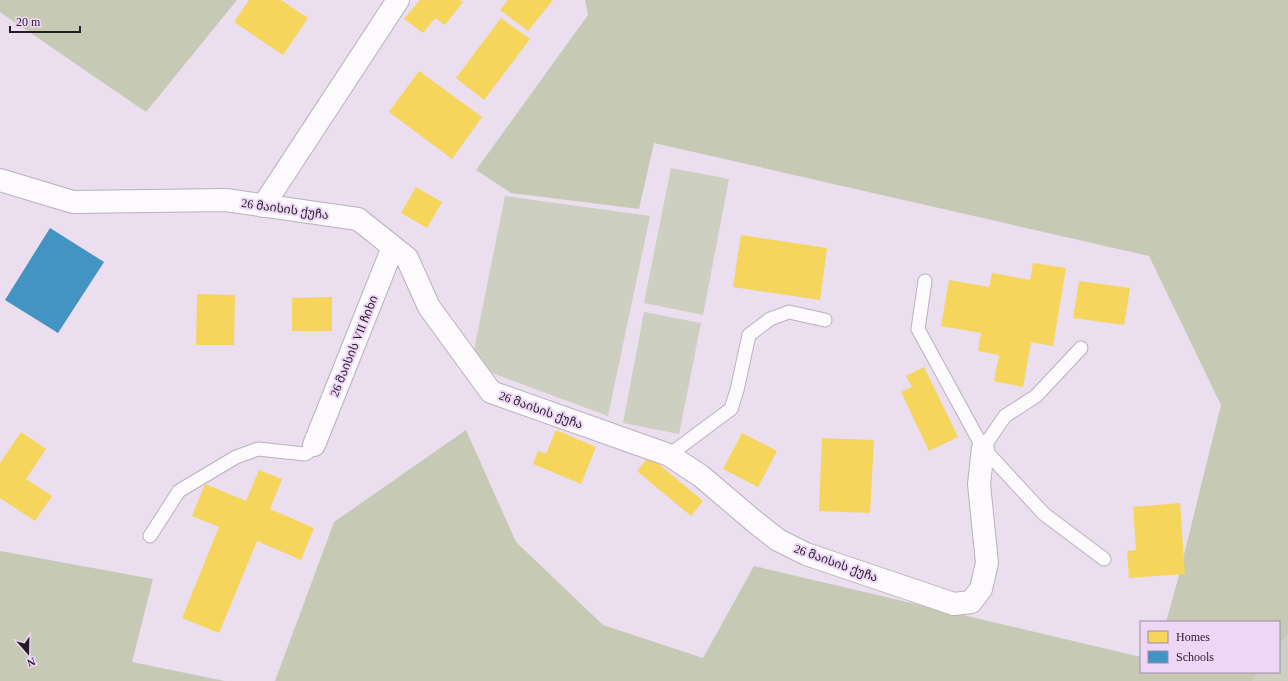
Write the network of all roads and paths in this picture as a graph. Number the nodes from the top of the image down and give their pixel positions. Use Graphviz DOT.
graph roads {
  1 [pos="398,0"];
  2 [pos="0,180"];
  3 [pos="263,206"];
  4 [pos="394,247"];
  5 [pos="925,281"];
  6 [pos="825,320"];
  7 [pos="1080,348"];
  8 [pos="314,445"];
  9 [pos="983,448"];
  10 [pos="669,455"];
  11 [pos="150,536"];
  12 [pos="1104,559"];
  1 -- 3 [label="street"];
  2 -- 3 [label="street, 26 მაისის ქუჩა"];
  3 -- 4 [label="street, 26 მაისის ქუჩა"];
  4 -- 8 [label="street, 26 მაისის VII ჩიხი"];
  4 -- 10 [label="street, 26 მაისის ქუჩა"];
  5 -- 9 [label="lane"];
  6 -- 10 [label="lane"];
  7 -- 9 [label="lane"];
  8 -- 11 [label="lane"];
  9 -- 10 [label="street, 26 მაისის ქუჩა"];
  9 -- 12 [label="lane"];
}
